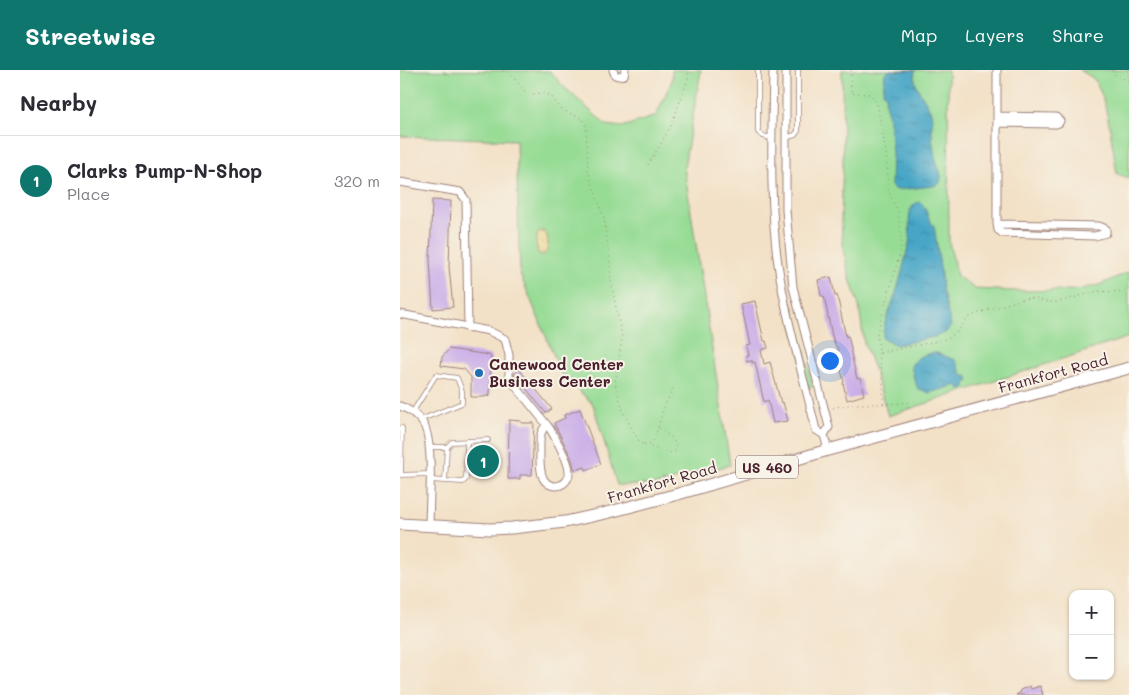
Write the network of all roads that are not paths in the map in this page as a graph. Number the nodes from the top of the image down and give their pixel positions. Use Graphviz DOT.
graph roads {
  1 [pos="613,70"];
  2 [pos="625,70"];
  3 [pos="758,70"];
  4 [pos="773,70"];
  5 [pos="786,70"];
  6 [pos="798,70"];
  7 [pos="998,70"];
  8 [pos="997,120"];
  9 [pos="772,138"];
  10 [pos="785,138"];
  11 [pos="400,182"];
  12 [pos="997,224"];
  13 [pos="400,314"];
  14 [pos="468,328"];
  15 [pos="1129,368"];
  16 [pos="400,406"];
  17 [pos="412,413"];
  18 [pos="420,420"];
  19 [pos="547,425"];
  20 [pos="400,428"];
  21 [pos="824,435"];
  22 [pos="488,440"];
  23 [pos="467,441"];
  24 [pos="430,447"];
  25 [pos="447,447"];
  26 [pos="828,450"];
  27 [pos="401,475"];
  28 [pos="430,477"];
  29 [pos="445,481"];
  30 [pos="400,524"];
  31 [pos="429,526"];
  1 -- 2 [label="street"];
  3 -- 9 [label="lane"];
  4 -- 9 [label="street"];
  5 -- 10 [label="street"];
  6 -- 10 [label="lane"];
  7 -- 8 [label="street"];
  8 -- 8 [label="street"];
  8 -- 12 [label="street"];
  9 -- 21 [label="street"];
  10 -- 21 [label="street"];
  11 -- 14 [label="street"];
  12 -- 12 [label="street"];
  13 -- 14 [label="street"];
  14 -- 19 [label="street"];
  15 -- 26 [label="main road, Frankfort Road / US 460"];
  16 -- 17 [label="street"];
  17 -- 18 [label="street"];
  17 -- 18 [label="lane"];
  18 -- 24 [label="street"];
  19 -- 19 [label="street"];
  20 -- 27 [label="lane"];
  21 -- 26 [label="street"];
  22 -- 23 [label="lane"];
  23 -- 25 [label="lane"];
  23 -- 29 [label="lane"];
  24 -- 25 [label="lane"];
  24 -- 28 [label="street"];
  25 -- 29 [label="lane"];
  26 -- 31 [label="main road, Frankfort Road / US 460"];
  27 -- 28 [label="lane"];
  28 -- 29 [label="lane"];
  28 -- 31 [label="street"];
  30 -- 31 [label="main road, Frankfort Road / US 460"];
}
